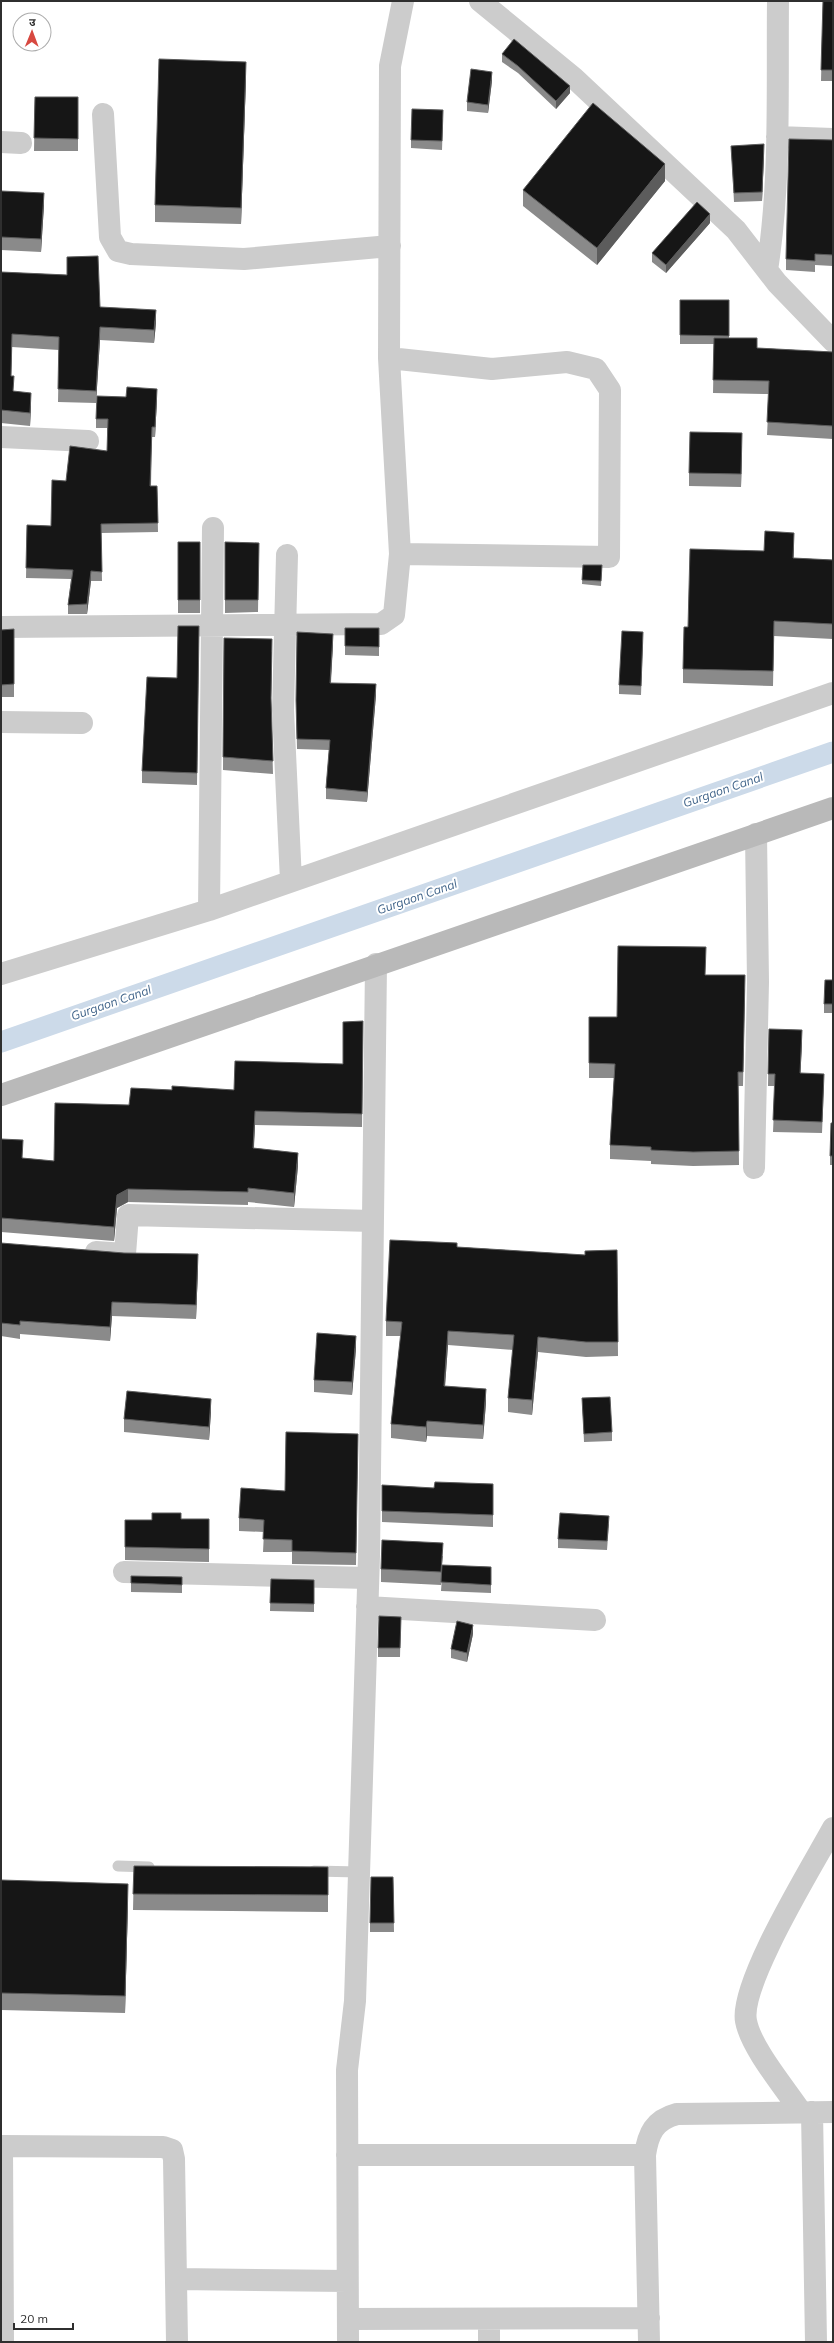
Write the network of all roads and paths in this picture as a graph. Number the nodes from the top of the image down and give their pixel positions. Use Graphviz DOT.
graph roads {
  1 [pos="403,1"];
  2 [pos="480,1"];
  3 [pos="778,1"];
  4 [pos="103,114"];
  5 [pos="777,137"];
  6 [pos="833,139"];
  7 [pos="390,246"];
  8 [pos="767,270"];
  9 [pos="833,341"];
  10 [pos="388,358"];
  11 [pos="1,437"];
  12 [pos="88,441"];
  13 [pos="213,528"];
  14 [pos="400,554"];
  15 [pos="287,555"];
  16 [pos="213,625"];
  17 [pos="284,626"];
  18 [pos="1,627"];
  19 [pos="833,693"];
  20 [pos="1,722"];
  21 [pos="82,723"];
  22 [pos="833,808"];
  23 [pos="756,834"];
  24 [pos="291,882"];
  25 [pos="209,910"];
  26 [pos="376,964"];
  27 [pos="1,974"];
  28 [pos="1,1094"];
  29 [pos="754,1168"];
  30 [pos="373,1221"];
  31 [pos="78,1250"];
  32 [pos="124,1572"];
  33 [pos="368,1578"];
  34 [pos="367,1607"];
  35 [pos="595,1620"];
  36 [pos="833,1828"];
  37 [pos="118,1866"];
  38 [pos="157,1867"];
  39 [pos="305,1870"];
  40 [pos="360,1872"];
  41 [pos="815,2112"];
  42 [pos="1,2146"];
  43 [pos="347,2155"];
  44 [pos="645,2155"];
  45 [pos="177,2279"];
  46 [pos="347,2281"];
  47 [pos="648,2318"];
  48 [pos="348,2319"];
  49 [pos="489,2320"];
  50 [pos="3,2342"];
  51 [pos="177,2342"];
  52 [pos="348,2342"];
  53 [pos="489,2342"];
  54 [pos="648,2342"];
  55 [pos="816,2342"];
  1 -- 7 [label="street"];
  2 -- 8 [label="street"];
  3 -- 5 [label="street"];
  4 -- 7 [label="street"];
  5 -- 6 [label="street"];
  5 -- 8 [label="street"];
  7 -- 10 [label="street"];
  8 -- 9 [label="street"];
  10 -- 14 [label="street"];
  10 -- 14 [label="street"];
  11 -- 12 [label="street"];
  13 -- 16 [label="street"];
  14 -- 17 [label="street"];
  15 -- 17 [label="street"];
  16 -- 17 [label="street"];
  16 -- 18 [label="street"];
  16 -- 25 [label="street"];
  17 -- 24 [label="street"];
  19 -- 24 [label="street"];
  20 -- 21 [label="street"];
  22 -- 23 [label="street"];
  23 -- 26 [label="street"];
  23 -- 29 [label="street"];
  24 -- 25 [label="street"];
  25 -- 27 [label="street"];
  26 -- 28 [label="street"];
  26 -- 30 [label="street"];
  30 -- 31 [label="street"];
  30 -- 33 [label="street"];
  32 -- 33 [label="street"];
  33 -- 34 [label="street"];
  34 -- 35 [label="street"];
  34 -- 40 [label="street"];
  36 -- 41 [label="street"];
  37 -- 38 [label="lane"];
  39 -- 40 [label="lane"];
  40 -- 43 [label="street"];
  41 -- 44 [label="street"];
  41 -- 55 [label="street"];
  42 -- 45 [label="street"];
  42 -- 50 [label="street"];
  43 -- 44 [label="street"];
  43 -- 46 [label="street"];
  44 -- 47 [label="street"];
  45 -- 46 [label="street"];
  45 -- 51 [label="street"];
  46 -- 48 [label="street"];
  47 -- 49 [label="street"];
  47 -- 54 [label="street"];
  48 -- 49 [label="street"];
  48 -- 52 [label="street"];
  49 -- 53 [label="street"];
}
